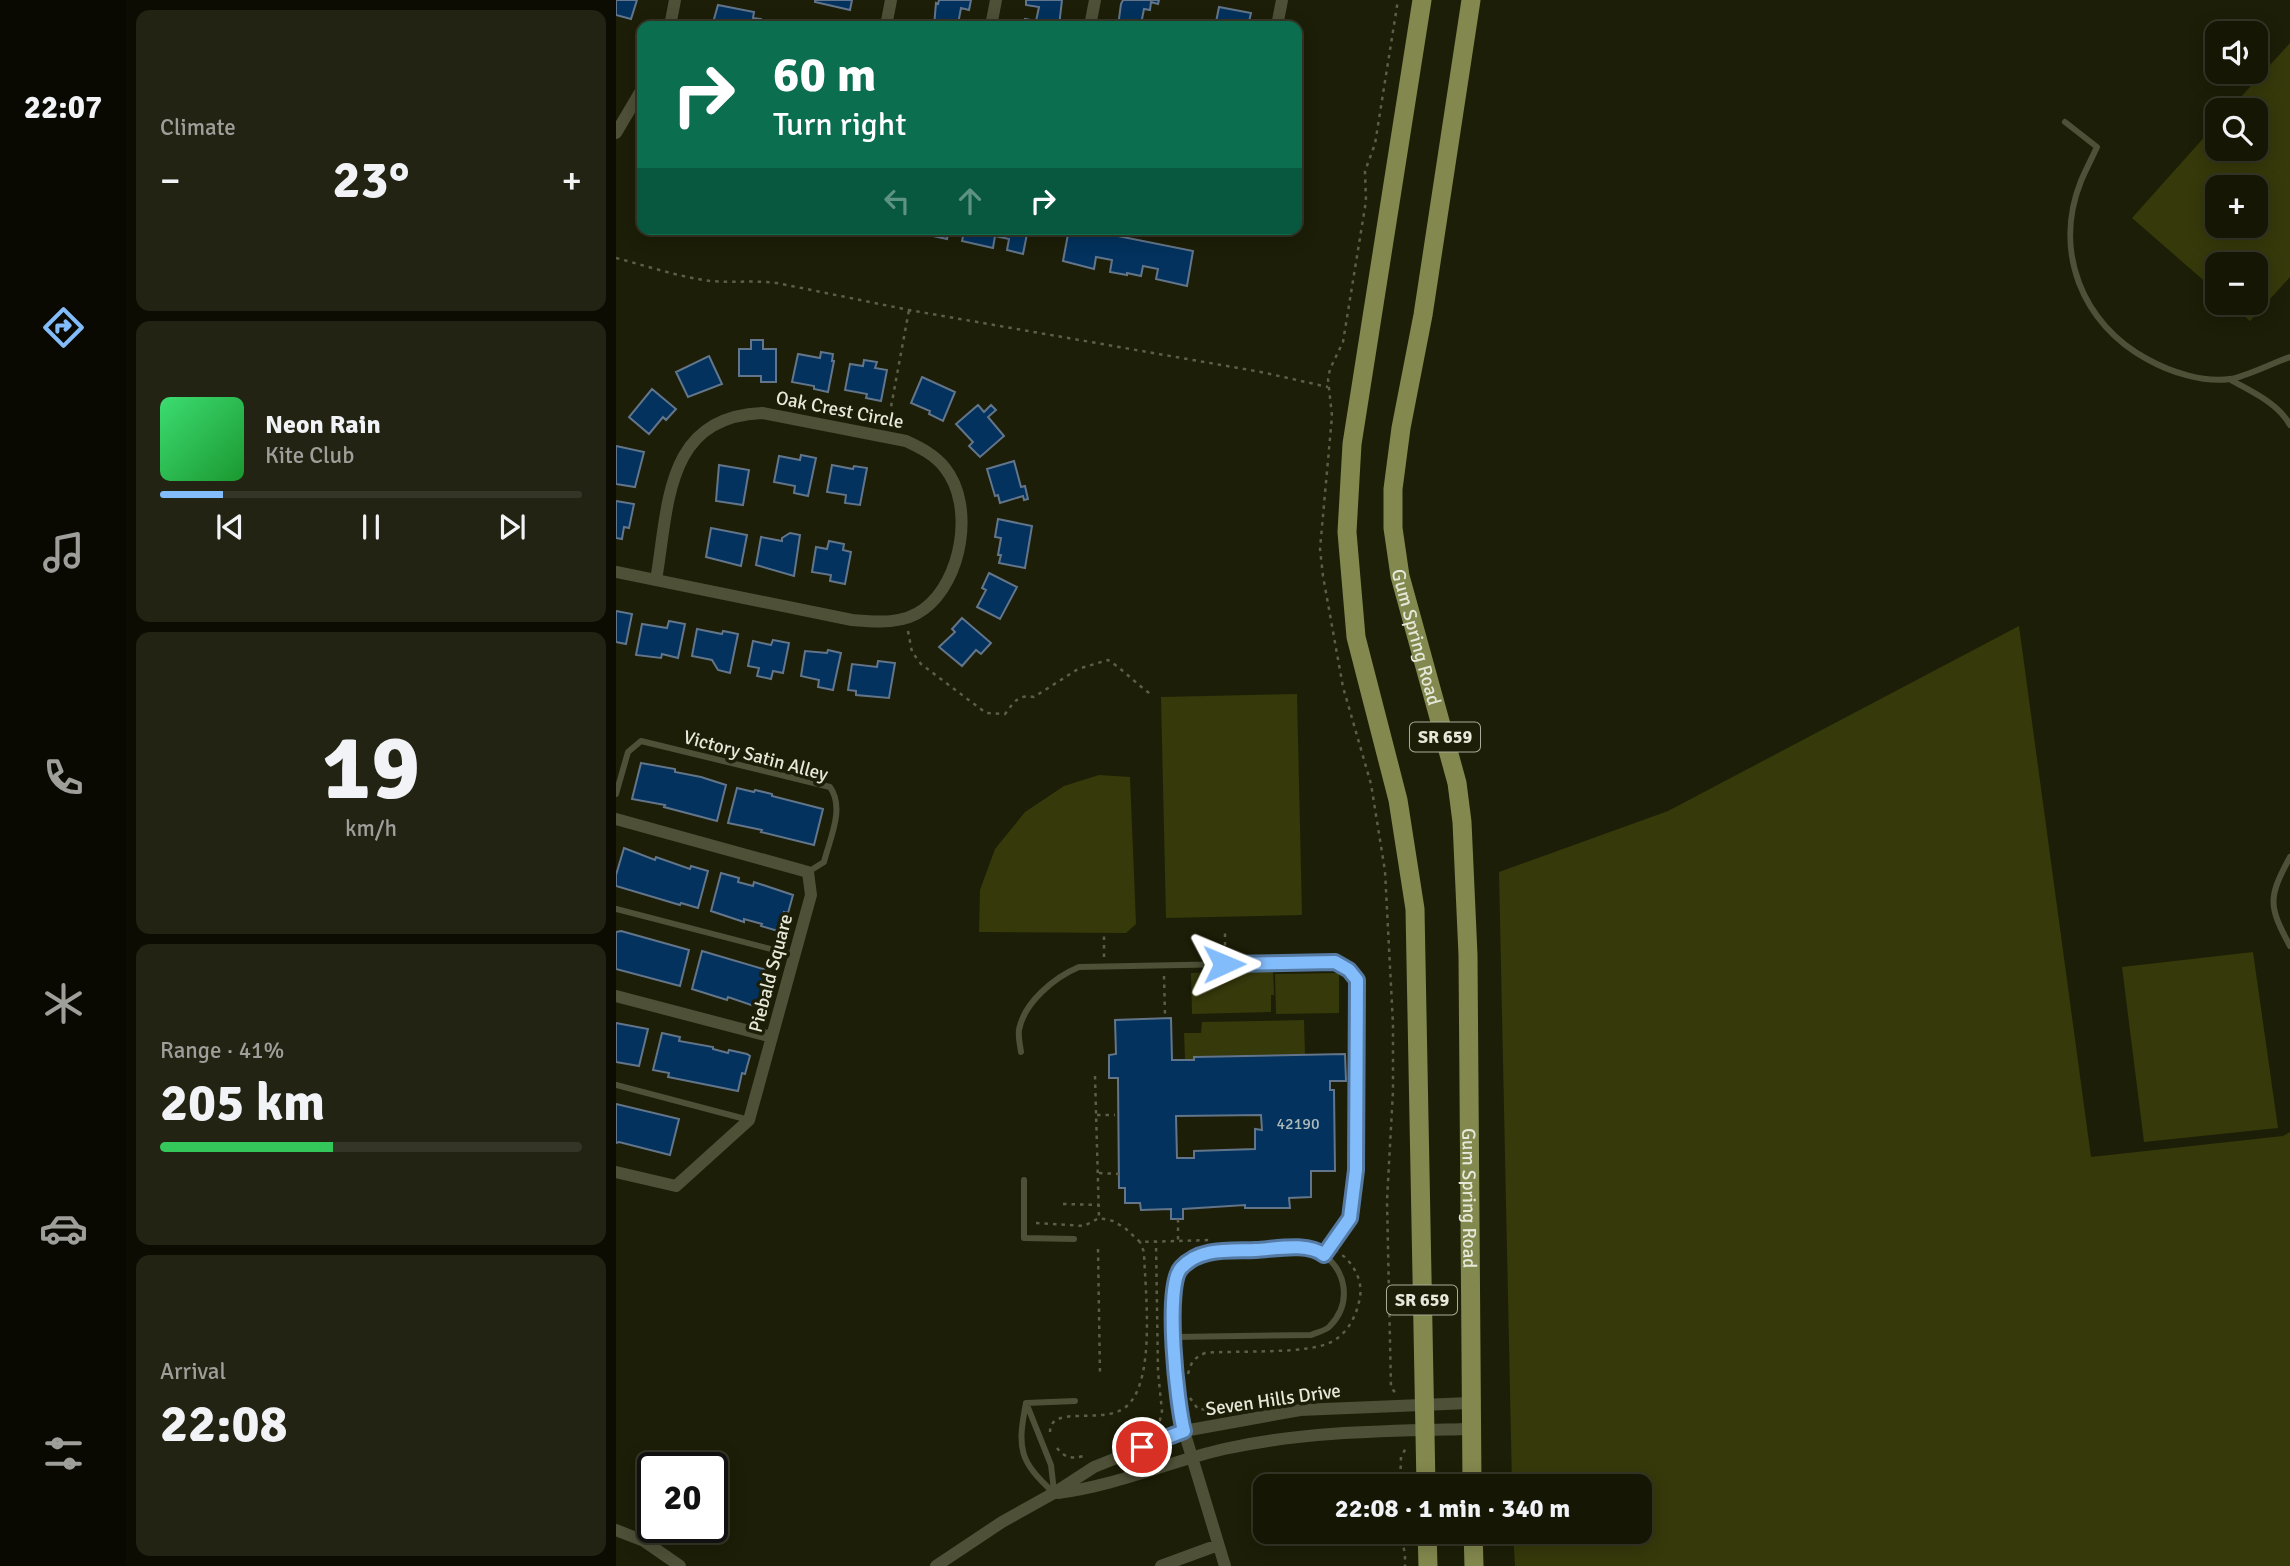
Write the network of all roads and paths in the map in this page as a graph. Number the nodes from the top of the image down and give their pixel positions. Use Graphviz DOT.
graph roads {
  1 [pos="675,0"];
  2 [pos="891,0"];
  3 [pos="996,0"];
  4 [pos="1095,0"];
  5 [pos="1282,0"];
  6 [pos="1422,0"];
  7 [pos="1471,0"];
  8 [pos="671,21"];
  9 [pos="887,21"];
  10 [pos="992,21"];
  11 [pos="1091,21"];
  12 [pos="1278,21"];
  13 [pos="637,101"];
  14 [pos="2065,122"];
  15 [pos="616,132"];
  16 [pos="616,258"];
  17 [pos="909,310"];
  18 [pos="2290,357"];
  19 [pos="2231,380"];
  20 [pos="1328,387"];
  21 [pos="2290,408"];
  22 [pos="2285,417"];
  23 [pos="2290,425"];
  24 [pos="885,435"];
  25 [pos="616,572"];
  26 [pos="656,580"];
  27 [pos="905,618"];
  28 [pos="1152,695"];
  29 [pos="616,794"];
  30 [pos="616,819"];
  31 [pos="2290,857"];
  32 [pos="808,872"];
  33 [pos="616,909"];
  34 [pos="1225,929"];
  35 [pos="1104,933"];
  36 [pos="2290,946"];
  37 [pos="795,956"];
  38 [pos="1224,964"];
  39 [pos="1164,965"];
  40 [pos="1103,967"];
  41 [pos="616,996"];
  42 [pos="1165,1015"];
  43 [pos="772,1037"];
  44 [pos="1021,1052"];
  45 [pos="1095,1076"];
  46 [pos="616,1085"];
  47 [pos="1097,1115"];
  48 [pos="1115,1115"];
  49 [pos="749,1120"];
  50 [pos="616,1172"];
  51 [pos="1099,1173"];
  52 [pos="1119,1174"];
  53 [pos="1024,1180"];
  54 [pos="1063,1204"];
  55 [pos="1099,1205"];
  56 [pos="1100,1218"];
  57 [pos="1178,1219"];
  58 [pos="1036,1223"];
  59 [pos="1074,1239"];
  60 [pos="1178,1241"];
  61 [pos="1140,1242"];
  62 [pos="1098,1249"];
  63 [pos="1324,1255"];
  64 [pos="1174,1337"];
  65 [pos="1100,1375"];
  66 [pos="1074,1401"];
  67 [pos="1026,1403"];
  68 [pos="1470,1403"];
  69 [pos="1425,1405"];
  70 [pos="1470,1429"];
  71 [pos="1425,1430"];
  72 [pos="1184,1431"];
  73 [pos="1140,1432"];
  74 [pos="1050,1437"];
  75 [pos="1056,1446"];
  76 [pos="1085,1456"];
  77 [pos="1192,1457"];
  78 [pos="1426,1474"];
  79 [pos="1472,1474"];
  80 [pos="1054,1493"];
  81 [pos="616,1530"];
  82 [pos="1403,1544"];
  83 [pos="1427,1544"];
  84 [pos="1473,1544"];
  85 [pos="1218,1545"];
  86 [pos="680,1566"];
  87 [pos="936,1566"];
  88 [pos="1161,1566"];
  89 [pos="1226,1566"];
  90 [pos="1405,1566"];
  91 [pos="1428,1566"];
  92 [pos="1474,1566"];
  1 -- 8 [label="street"];
  2 -- 9 [label="street"];
  3 -- 10 [label="street"];
  4 -- 11 [label="street"];
  5 -- 12 [label="street"];
  6 -- 69 [label="main road, SR 659"];
  7 -- 68 [label="main road, Gum Spring Road / SR 659"];
  13 -- 15 [label="street"];
  14 -- 19 [label="lane"];
  16 -- 17 [label="path"];
  17 -- 20 [label="path"];
  17 -- 24 [label="path"];
  18 -- 19 [label="lane"];
  19 -- 22 [label="lane"];
  21 -- 22 [label="lane"];
  22 -- 23 [label="lane"];
  24 -- 26 [label="street, Oak Crest Circle"];
  24 -- 27 [label="street, Oak Crest Circle"];
  25 -- 26 [label="street, Oak Crest Circle"];
  26 -- 27 [label="street, Oak Crest Circle"];
  27 -- 28 [label="path"];
  29 -- 32 [label="lane, Victory Satin Alley"];
  30 -- 32 [label="street"];
  31 -- 36 [label="lane"];
  32 -- 37 [label="street, Piebald Square"];
  33 -- 37 [label="lane"];
  34 -- 38 [label="path"];
  35 -- 40 [label="path"];
  37 -- 43 [label="street, Piebald Square"];
  38 -- 39 [label="lane"];
  38 -- 63 [label="lane"];
  39 -- 40 [label="lane"];
  39 -- 42 [label="path"];
  40 -- 44 [label="lane"];
  41 -- 43 [label="street"];
  43 -- 49 [label="street, Piebald Square"];
  45 -- 47 [label="path"];
  46 -- 49 [label="lane"];
  47 -- 48 [label="path"];
  47 -- 51 [label="path"];
  49 -- 50 [label="street"];
  51 -- 52 [label="path"];
  51 -- 55 [label="path"];
  53 -- 59 [label="lane"];
  54 -- 55 [label="path"];
  55 -- 56 [label="path"];
  56 -- 58 [label="path"];
  56 -- 61 [label="path"];
  57 -- 60 [label="path"];
  61 -- 73 [label="path"];
  61 -- 74 [label="path"];
  62 -- 65 [label="path"];
  63 -- 64 [label="lane"];
  63 -- 64 [label="lane"];
  64 -- 72 [label="lane"];
  66 -- 67 [label="lane"];
  67 -- 80 [label="lane"];
  67 -- 80 [label="lane"];
  68 -- 69 [label="street, Seven Hills Drive"];
  68 -- 70 [label="main road, Gum Spring Road / SR 659"];
  69 -- 71 [label="main road, SR 659"];
  69 -- 72 [label="street, Seven Hills Drive"];
  70 -- 71 [label="street, Seven Hills Drive"];
  70 -- 79 [label="main road, Gum Spring Road / SR 659"];
  71 -- 77 [label="street, Seven Hills Drive"];
  71 -- 78 [label="main road, SR 659"];
  72 -- 77 [label="street"];
  72 -- 80 [label="street, Seven Hills Drive"];
  75 -- 76 [label="path"];
  77 -- 80 [label="street, Seven Hills Drive"];
  77 -- 85 [label="street"];
  80 -- 87 [label="street, Seven Hills Drive"];
  81 -- 86 [label="street"];
  82 -- 90 [label="path"];
  83 -- 91 [label="main road"];
  84 -- 92 [label="main road"];
  85 -- 88 [label="street"];
  85 -- 89 [label="street"];
}
